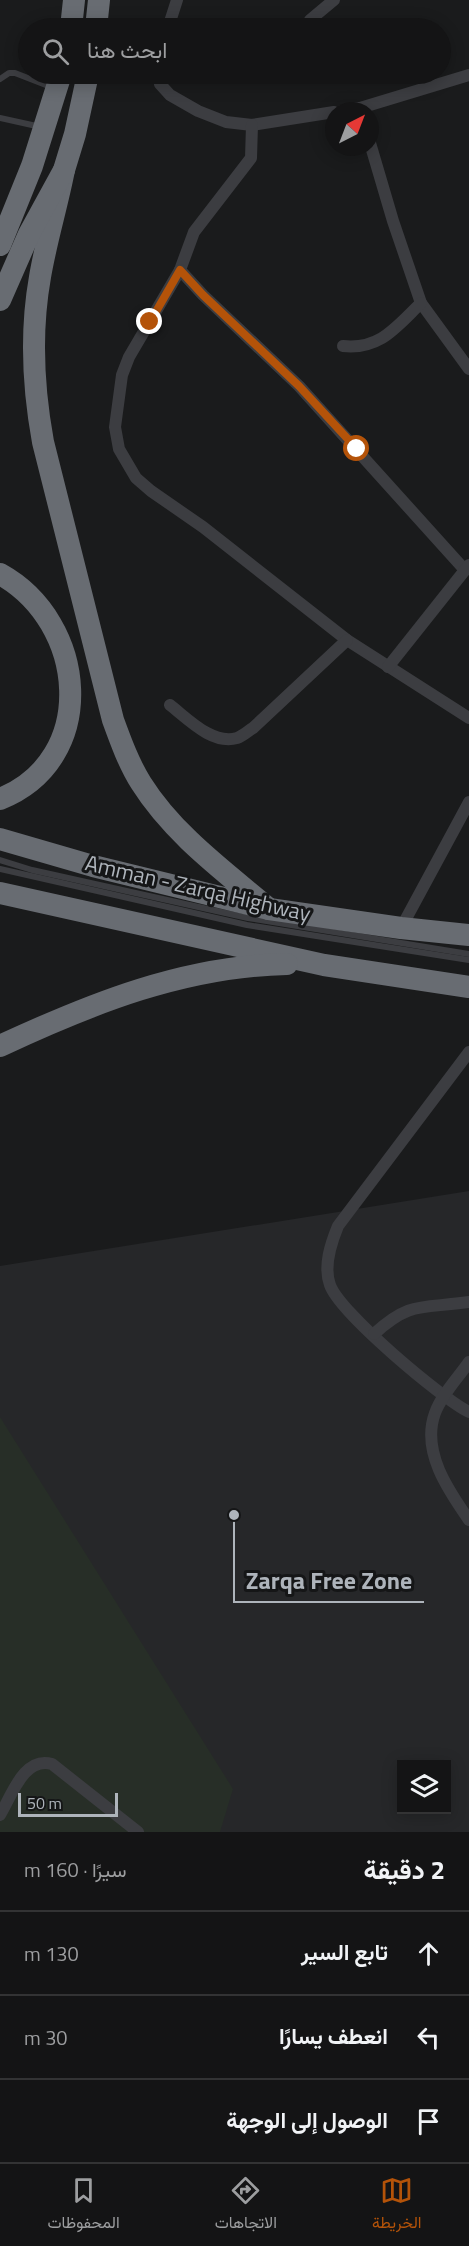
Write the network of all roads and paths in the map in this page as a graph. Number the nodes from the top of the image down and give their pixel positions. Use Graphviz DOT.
graph roads {
  1 [pos="74,0"];
  2 [pos="99,0"];
  3 [pos="177,0"];
  4 [pos="334,0"];
  5 [pos="72,18"];
  6 [pos="97,18"];
  7 [pos="171,18"];
  8 [pos="312,18"];
  9 [pos="18,74"];
  10 [pos="468,78"];
  11 [pos="0,79"];
  12 [pos="451,83"];
  13 [pos="58,84"];
  14 [pos="86,84"];
  15 [pos="160,84"];
  16 [pos="448,84"];
  17 [pos="379,104"];
  18 [pos="325,113"];
  19 [pos="0,118"];
  20 [pos="252,125"];
  21 [pos="45,128"];
  22 [pos="374,156"];
  23 [pos="32,166"];
  24 [pos="64,170"];
  25 [pos="0,213"];
  26 [pos="0,245"];
  27 [pos="180,270"];
  28 [pos="0,300"];
  29 [pos="421,303"];
  30 [pos="343,346"];
  31 [pos="469,369"];
  32 [pos="466,567"];
  33 [pos="0,574"];
  34 [pos="347,640"];
  35 [pos="388,667"];
  36 [pos="170,705"];
  37 [pos="469,718"];
  38 [pos="0,799"];
  39 [pos="469,802"];
  40 [pos="0,839"];
  41 [pos="0,860"];
  42 [pos="0,869"];
  43 [pos="0,893"];
  44 [pos="269,909"];
  45 [pos="401,928"];
  46 [pos="469,935"];
  47 [pos="469,954"];
  48 [pos="469,960"];
  49 [pos="324,965"];
  50 [pos="469,987"];
  51 [pos="0,1046"];
  52 [pos="469,1052"];
  53 [pos="469,1302"];
  54 [pos="374,1334"];
  55 [pos="469,1362"];
  56 [pos="444,1397"];
  57 [pos="469,1412"];
  58 [pos="469,1520"];
  59 [pos="0,1815"];
  60 [pos="138,1832"];
  1 -- 5 [label="highway"];
  2 -- 6 [label="highway"];
  3 -- 7 [label="street"];
  4 -- 8 [label="street"];
  9 -- 11 [label="lane"];
  10 -- 12 [label="street"];
  13 -- 21 [label="highway"];
  14 -- 24 [label="highway"];
  15 -- 20 [label="street"];
  16 -- 17 [label="street"];
  18 -- 20 [label="street"];
  19 -- 21 [label="lane"];
  20 -- 27 [label="street"];
  21 -- 23 [label="highway"];
  22 -- 29 [label="street"];
  23 -- 25 [label="highway"];
  23 -- 26 [label="highway"];
  24 -- 28 [label="highway"];
  24 -- 44 [label="highway"];
  27 -- 32 [label="street"];
  27 -- 34 [label="street"];
  29 -- 30 [label="street"];
  29 -- 31 [label="street"];
  32 -- 35 [label="street"];
  33 -- 38 [label="highway"];
  34 -- 35 [label="street"];
  34 -- 36 [label="street"];
  35 -- 37 [label="street"];
  39 -- 45 [label="street"];
  40 -- 44 [label="highway, Amman - Zarqa Highway"];
  41 -- 47 [label="lane"];
  42 -- 48 [label="lane"];
  43 -- 49 [label="highway, Amman - Zarqa Highway"];
  44 -- 45 [label="highway, Amman - Zarqa Highway"];
  45 -- 46 [label="highway, Amman - Zarqa Highway"];
  49 -- 50 [label="highway, Amman - Zarqa Highway"];
  49 -- 51 [label="highway"];
  52 -- 54 [label="street"];
  53 -- 54 [label="street"];
  54 -- 56 [label="street"];
  55 -- 56 [label="street"];
  56 -- 57 [label="street"];
  56 -- 58 [label="street"];
  59 -- 60 [label="street"];
}
